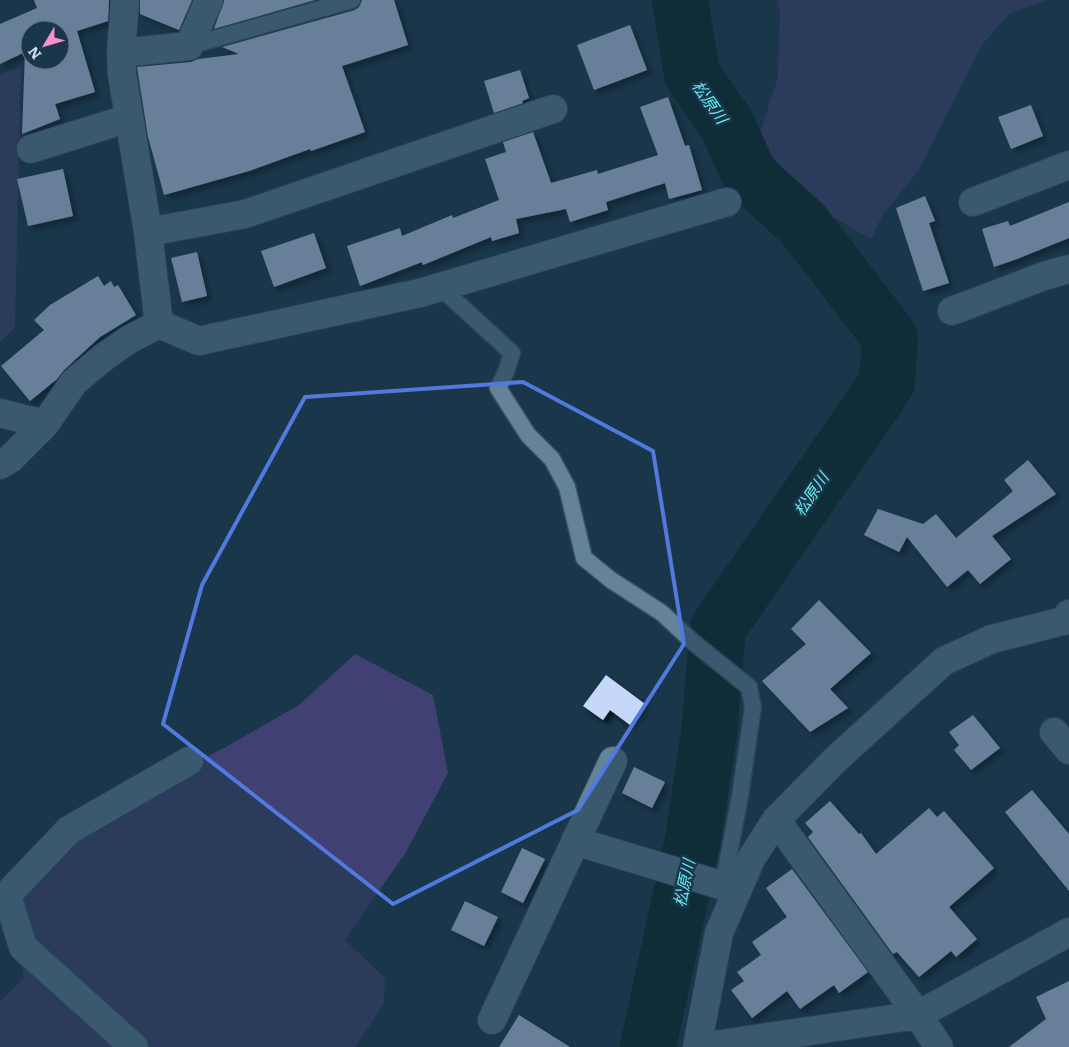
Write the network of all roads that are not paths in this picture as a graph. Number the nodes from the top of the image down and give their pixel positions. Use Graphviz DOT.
graph roads {
  1 [pos="124,0"];
  2 [pos="209,0"];
  3 [pos="352,0"];
  4 [pos="189,46"];
  5 [pos="121,53"];
  6 [pos="553,109"];
  7 [pos="129,118"];
  8 [pos="31,149"];
  9 [pos="1069,165"];
  10 [pos="727,202"];
  11 [pos="973,202"];
  12 [pos="148,232"];
  13 [pos="1069,269"];
  14 [pos="440,287"];
  15 [pos="952,311"];
  16 [pos="159,324"];
  17 [pos="0,413"];
  18 [pos="45,424"];
  19 [pos="0,465"];
  20 [pos="1069,614"];
  21 [pos="189,761"];
  22 [pos="613,761"];
  23 [pos="776,820"];
  24 [pos="575,842"];
  25 [pos="724,886"];
  26 [pos="1069,932"];
  27 [pos="918,1015"];
  28 [pos="492,1020"];
  29 [pos="134,1047"];
  30 [pos="697,1047"];
  31 [pos="700,1047"];
  32 [pos="939,1047"];
  1 -- 5 [label="street"];
  2 -- 4 [label="street"];
  3 -- 4 [label="lane"];
  4 -- 5 [label="street"];
  5 -- 7 [label="street"];
  6 -- 12 [label="street"];
  7 -- 8 [label="street"];
  7 -- 12 [label="street"];
  9 -- 11 [label="street"];
  10 -- 14 [label="street"];
  12 -- 16 [label="street"];
  13 -- 15 [label="street"];
  14 -- 16 [label="street"];
  14 -- 25 [label="lane"];
  16 -- 18 [label="street"];
  17 -- 18 [label="street"];
  18 -- 19 [label="street"];
  20 -- 23 [label="street"];
  21 -- 29 [label="street"];
  22 -- 24 [label="street"];
  23 -- 25 [label="street"];
  23 -- 27 [label="street"];
  24 -- 25 [label="street"];
  24 -- 28 [label="street"];
  25 -- 30 [label="street"];
  26 -- 27 [label="street"];
  27 -- 31 [label="street"];
  27 -- 32 [label="street"];
}
